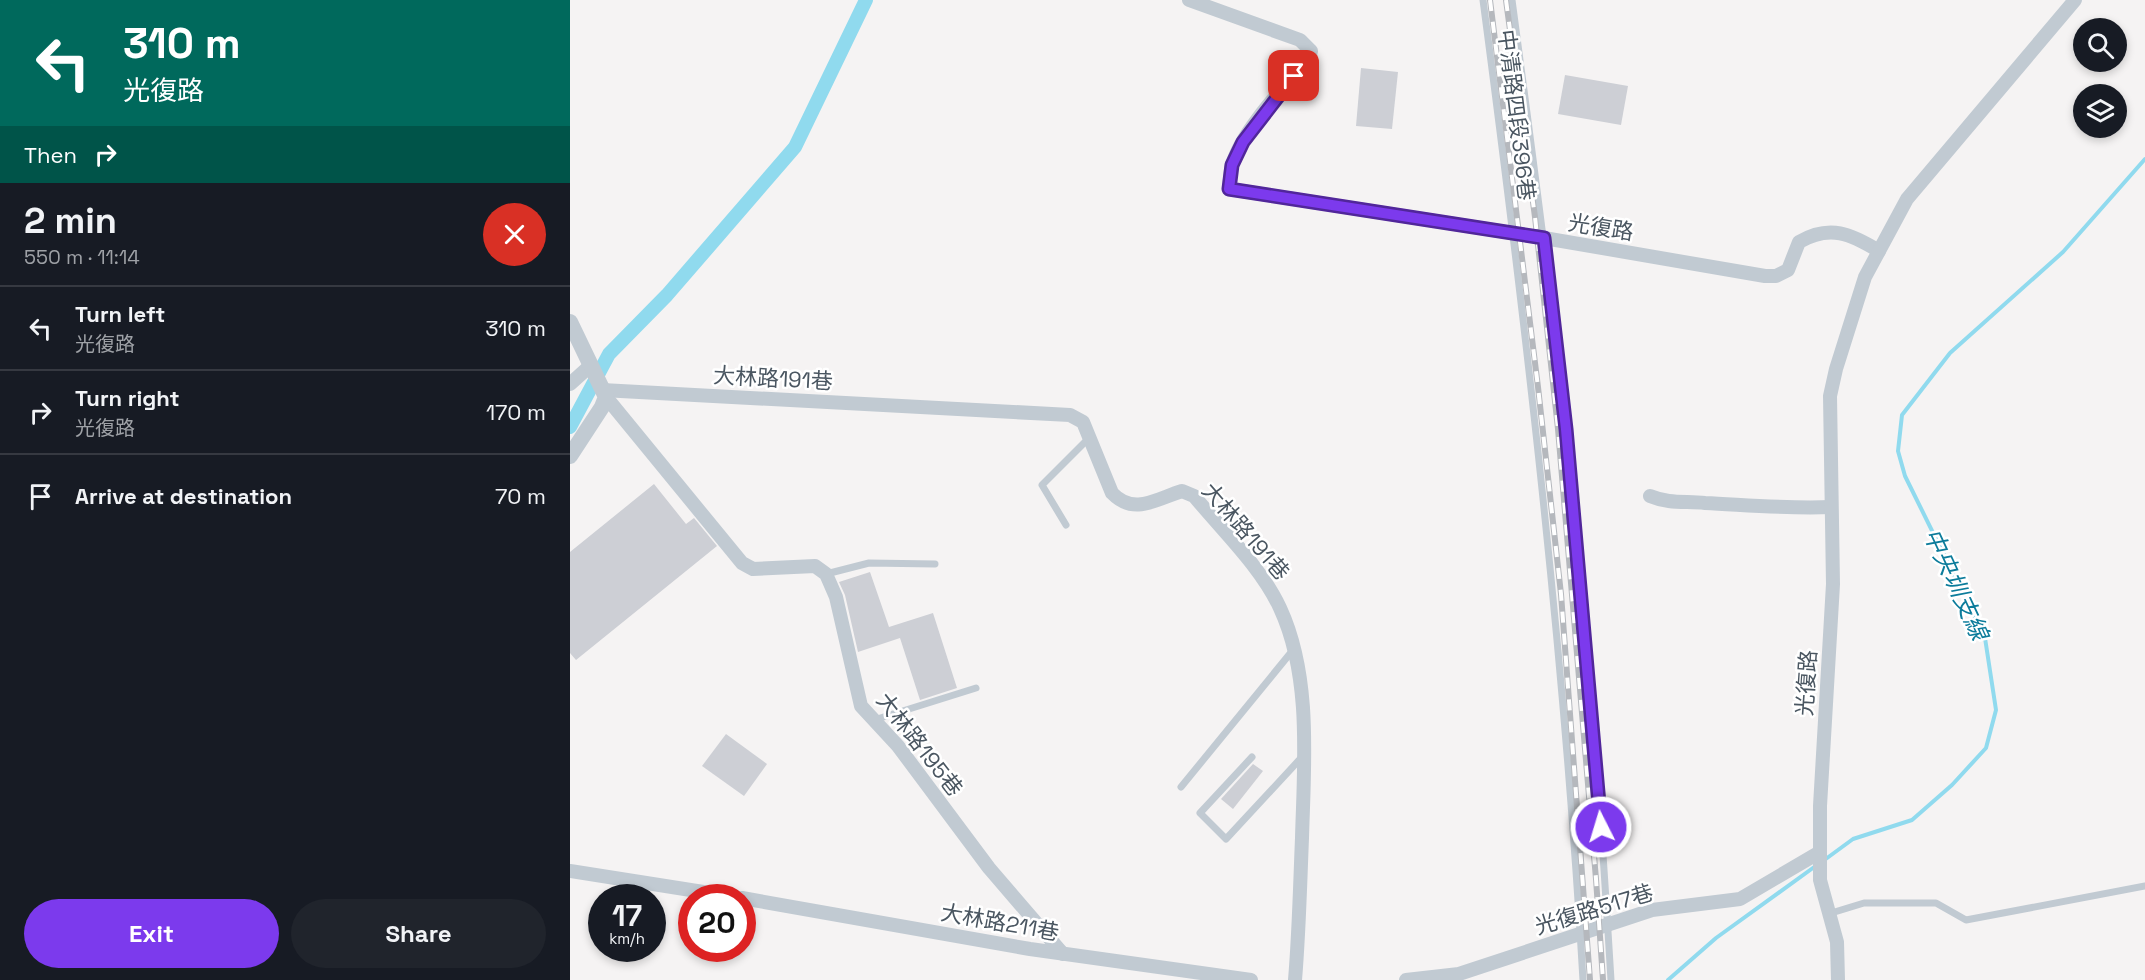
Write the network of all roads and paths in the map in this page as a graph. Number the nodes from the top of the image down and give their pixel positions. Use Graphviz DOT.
graph roads {
  1 [pos="1189,0"];
  2 [pos="1483,0"];
  3 [pos="1512,0"];
  4 [pos="2075,0"];
  5 [pos="1514,234"];
  6 [pos="1544,238"];
  7 [pos="1879,251"];
  8 [pos="570,322"];
  9 [pos="590,366"];
  10 [pos="570,384"];
  11 [pos="603,392"];
  12 [pos="1090,436"];
  13 [pos="570,456"];
  14 [pos="1650,496"];
  15 [pos="1831,507"];
  16 [pos="1066,525"];
  17 [pos="935,564"];
  18 [pos="825,574"];
  19 [pos="1294,648"];
  20 [pos="975,688"];
  21 [pos="874,720"];
  22 [pos="1305,754"];
  23 [pos="1252,757"];
  24 [pos="1181,787"];
  25 [pos="1820,852"];
  26 [pos="570,871"];
  27 [pos="2145,886"];
  28 [pos="678,888"];
  29 [pos="756,900"];
  30 [pos="1828,914"];
  31 [pos="1608,925"];
  32 [pos="1580,934"];
  33 [pos="1063,954"];
  34 [pos="1251,980"];
  35 [pos="1295,980"];
  36 [pos="1406,980"];
  37 [pos="1583,980"];
  38 [pos="1611,980"];
  39 [pos="1838,980"];
  1 -- 5 [label="street, 光復路"];
  2 -- 5 [label="lane, 中清路四段396巷"];
  3 -- 6 [label="lane, 中清路四段396巷"];
  4 -- 7 [label="street, 光復路"];
  5 -- 6 [label="street, 光復路"];
  5 -- 32 [label="lane, 中清路四段396巷"];
  6 -- 7 [label="street, 光復路"];
  6 -- 31 [label="lane, 中清路四段396巷"];
  7 -- 15 [label="street, 光復路"];
  8 -- 9 [label="street"];
  9 -- 10 [label="street"];
  9 -- 11 [label="street"];
  11 -- 12 [label="street, 大林路191巷"];
  11 -- 13 [label="street"];
  11 -- 18 [label="street"];
  12 -- 16 [label="lane"];
  12 -- 19 [label="street, 大林路191巷"];
  14 -- 15 [label="street"];
  15 -- 25 [label="street, 光復路"];
  17 -- 18 [label="lane"];
  18 -- 21 [label="street, 大林路195巷"];
  19 -- 22 [label="street, 大林路191巷"];
  19 -- 24 [label="lane"];
  20 -- 21 [label="lane"];
  21 -- 33 [label="street, 大林路195巷"];
  22 -- 23 [label="lane"];
  22 -- 35 [label="street, 大林路191巷"];
  25 -- 30 [label="street, 光復路"];
  25 -- 31 [label="street, 光復路517巷"];
  26 -- 28 [label="street"];
  27 -- 30 [label="lane"];
  29 -- 33 [label="street, 大林路211巷"];
  30 -- 39 [label="street, 光復路"];
  31 -- 32 [label="street, 光復路517巷"];
  31 -- 38 [label="lane, 中清路四段396巷"];
  32 -- 36 [label="street, 光復路517巷"];
  32 -- 37 [label="lane, 中清路四段396巷"];
  33 -- 34 [label="street, 大林路211巷"];
}
